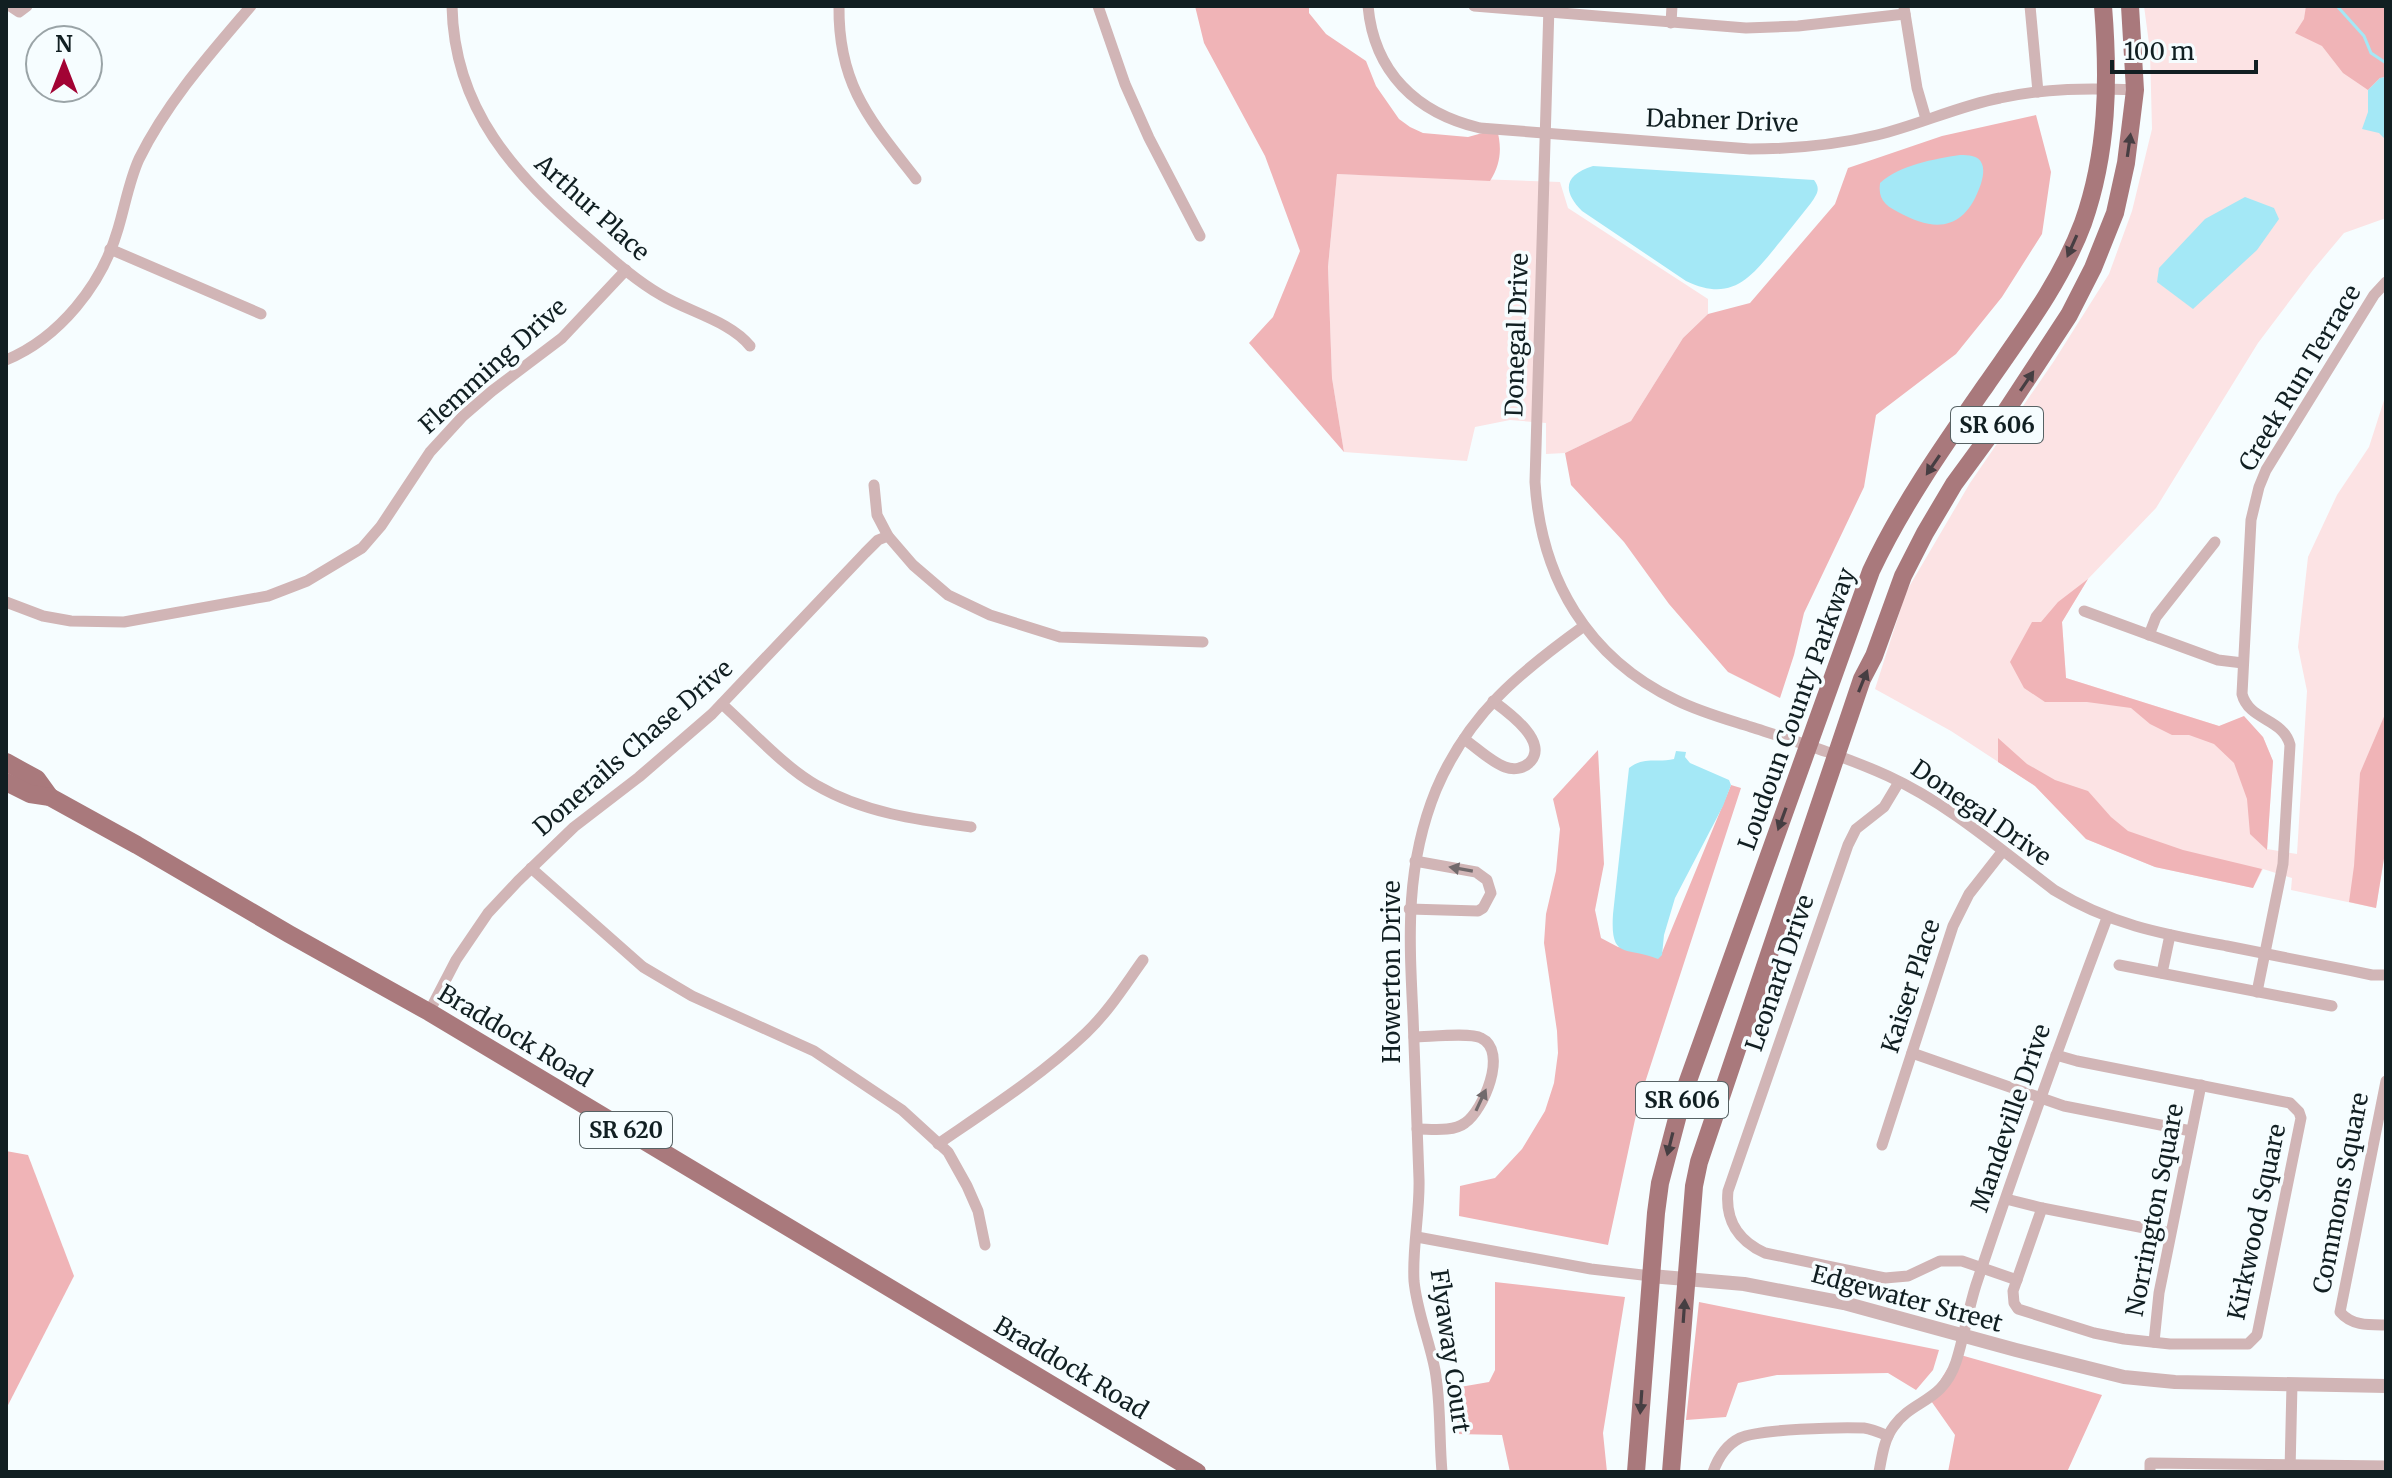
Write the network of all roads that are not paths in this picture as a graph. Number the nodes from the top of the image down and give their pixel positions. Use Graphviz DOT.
graph roads {
  1 [pos="10,6"];
  2 [pos="27,6"];
  3 [pos="251,6"];
  4 [pos="452,6"];
  5 [pos="839,6"];
  6 [pos="1098,6"];
  7 [pos="1368,6"];
  8 [pos="1474,6"];
  9 [pos="1672,6"];
  10 [pos="2030,6"];
  11 [pos="2103,6"];
  12 [pos="2130,6"];
  13 [pos="1549,9"];
  14 [pos="1905,10"];
  15 [pos="1671,23"];
  16 [pos="2107,89"];
  17 [pos="2135,90"];
  18 [pos="2038,92"];
  19 [pos="1926,119"];
  20 [pos="1545,133"];
  21 [pos="916,179"];
  22 [pos="1200,236"];
  23 [pos="110,249"];
  24 [pos="626,270"];
  25 [pos="2386,282"];
  26 [pos="261,314"];
  27 [pos="750,346"];
  28 [pos="6,360"];
  29 [pos="874,485"];
  30 [pos="888,536"];
  31 [pos="2215,542"];
  32 [pos="6,602"];
  33 [pos="2084,611"];
  34 [pos="1584,626"];
  35 [pos="2149,635"];
  36 [pos="1203,642"];
  37 [pos="2243,663"];
  38 [pos="1493,701"];
  39 [pos="722,704"];
  40 [pos="1464,739"];
  41 [pos="1809,745"];
  42 [pos="1837,754"];
  43 [pos="6,762"];
  44 [pos="6,782"];
  45 [pos="1899,782"];
  46 [pos="50,797"];
  47 [pos="971,827"];
  48 [pos="2002,852"];
  49 [pos="1415,861"];
  50 [pos="531,868"];
  51 [pos="1409,909"];
  52 [pos="2107,918"];
  53 [pos="2170,935"];
  54 [pos="2264,954"];
  55 [pos="1143,960"];
  56 [pos="2119,965"];
  57 [pos="2162,973"];
  58 [pos="2386,975"];
  59 [pos="2257,992"];
  60 [pos="2332,1006"];
  61 [pos="429,1012"];
  62 [pos="1414,1037"];
  63 [pos="1912,1053"];
  64 [pos="2056,1055"];
  65 [pos="2386,1081"];
  66 [pos="2201,1085"];
  67 [pos="2041,1099"];
  68 [pos="1417,1129"];
  69 [pos="2191,1131"];
  70 [pos="938,1144"];
  71 [pos="1882,1145"];
  72 [pos="2006,1199"];
  73 [pos="2042,1208"];
  74 [pos="2170,1233"];
  75 [pos="1417,1237"];
  76 [pos="985,1245"];
  77 [pos="1982,1268"];
  78 [pos="1651,1276"];
  79 [pos="1686,1279"];
  80 [pos="2017,1280"];
  81 [pos="2386,1325"];
  82 [pos="1961,1335"];
  83 [pos="2154,1342"];
  84 [pos="2292,1384"];
  85 [pos="2386,1386"];
  86 [pos="1888,1436"];
  87 [pos="2386,1466"];
  88 [pos="2290,1468"];
  89 [pos="1197,1472"];
  90 [pos="1442,1472"];
  91 [pos="1636,1472"];
  92 [pos="1671,1472"];
  93 [pos="1713,1472"];
  94 [pos="1879,1472"];
  95 [pos="2150,1472"];
  1 -- 2 [label="street"];
  3 -- 23 [label="street"];
  4 -- 24 [label="street, Arthur Place"];
  5 -- 21 [label="street"];
  6 -- 22 [label="street"];
  7 -- 20 [label="street, Dabner Drive"];
  8 -- 13 [label="street"];
  9 -- 15 [label="street"];
  10 -- 18 [label="street"];
  11 -- 16 [label="main road, Loudoun County Parkway / SR 606"];
  12 -- 17 [label="main road, SR 606"];
  13 -- 15 [label="street"];
  13 -- 20 [label="street, Donegal Drive"];
  14 -- 15 [label="street"];
  14 -- 19 [label="street"];
  16 -- 17 [label="street, Dabner Drive"];
  16 -- 18 [label="street, Dabner Drive"];
  16 -- 41 [label="main road, Loudoun County Parkway / SR 606, one-way"];
  42 -- 17 [label="main road, SR 606, one-way"];
  18 -- 19 [label="street, Dabner Drive"];
  19 -- 20 [label="street, Dabner Drive"];
  20 -- 34 [label="street, Donegal Drive"];
  23 -- 26 [label="street"];
  23 -- 28 [label="street"];
  24 -- 27 [label="street, Arthur Place"];
  24 -- 32 [label="street, Flemming Drive"];
  25 -- 37 [label="street, Creek Run Terrace"];
  29 -- 30 [label="street"];
  30 -- 36 [label="street"];
  30 -- 39 [label="street, Donerails Chase Drive"];
  31 -- 35 [label="street"];
  33 -- 35 [label="street"];
  34 -- 38 [label="street, Howerton Drive"];
  34 -- 41 [label="street, Donegal Drive"];
  35 -- 37 [label="street"];
  37 -- 54 [label="street, Creek Run Terrace"];
  38 -- 40 [label="street, Howerton Drive"];
  38 -- 40 [label="street"];
  39 -- 47 [label="street"];
  39 -- 50 [label="street, Donerails Chase Drive"];
  40 -- 49 [label="street, Howerton Drive"];
  41 -- 42 [label="street, Donegal Drive"];
  41 -- 78 [label="main road, Loudoun County Parkway / SR 606, one-way"];
  42 -- 45 [label="street, Donegal Drive"];
  42 -- 79 [label="main road, SR 606"];
  43 -- 46 [label="main road, Braddock Road / SR 620"];
  44 -- 46 [label="main road, Braddock Road / SR 620"];
  45 -- 48 [label="street, Donegal Drive"];
  45 -- 77 [label="street, Leonard Drive"];
  46 -- 61 [label="main road, Braddock Road / SR 620"];
  48 -- 52 [label="street, Donegal Drive"];
  48 -- 63 [label="street, Kaiser Place"];
  49 -- 51 [label="street, Howerton Drive"];
  51 -- 49 [label="street, one-way"];
  50 -- 61 [label="street, Donerails Chase Drive"];
  50 -- 70 [label="street"];
  51 -- 62 [label="street, Howerton Drive"];
  52 -- 53 [label="street, Donegal Drive"];
  52 -- 64 [label="street, Mandeville Drive"];
  53 -- 54 [label="street, Donegal Drive"];
  53 -- 57 [label="street"];
  54 -- 58 [label="street, Donegal Drive"];
  54 -- 59 [label="street"];
  55 -- 70 [label="street"];
  56 -- 57 [label="street"];
  57 -- 59 [label="street"];
  59 -- 60 [label="street"];
  61 -- 89 [label="main road, Braddock Road / SR 620"];
  62 -- 68 [label="street, Howerton Drive"];
  68 -- 62 [label="street, one-way"];
  63 -- 67 [label="street"];
  63 -- 71 [label="street, Kaiser Place"];
  64 -- 66 [label="street, Kirkwood Square"];
  64 -- 67 [label="street, Mandeville Drive"];
  65 -- 81 [label="street, Commons Square"];
  66 -- 69 [label="street, Norrington Square"];
  66 -- 83 [label="street, Kirkwood Square"];
  67 -- 69 [label="street"];
  67 -- 72 [label="street, Mandeville Drive"];
  68 -- 75 [label="street, Howerton Drive"];
  69 -- 74 [label="street, Norrington Square"];
  70 -- 76 [label="street"];
  72 -- 73 [label="street"];
  72 -- 77 [label="street, Mandeville Drive"];
  73 -- 74 [label="street"];
  73 -- 80 [label="street"];
  74 -- 83 [label="street, Norrington Square"];
  75 -- 78 [label="street, Edgewater Street"];
  75 -- 90 [label="street, Flyaway Court"];
  77 -- 80 [label="street, Leonard Drive"];
  77 -- 82 [label="street, Mandeville Drive"];
  78 -- 79 [label="street, Edgewater Street"];
  78 -- 91 [label="main road, Loudoun County Parkway / SR 606, one-way"];
  79 -- 82 [label="street, Edgewater Street"];
  92 -- 79 [label="main road, SR 606, one-way"];
  80 -- 83 [label="street, Kirkwood Square"];
  82 -- 84 [label="street, Edgewater Street"];
  82 -- 86 [label="street, Mandeville Drive"];
  84 -- 85 [label="street, Edgewater Street"];
  84 -- 88 [label="street"];
  86 -- 93 [label="street"];
  86 -- 94 [label="street"];
  87 -- 88 [label="street"];
  88 -- 95 [label="street"];
}
